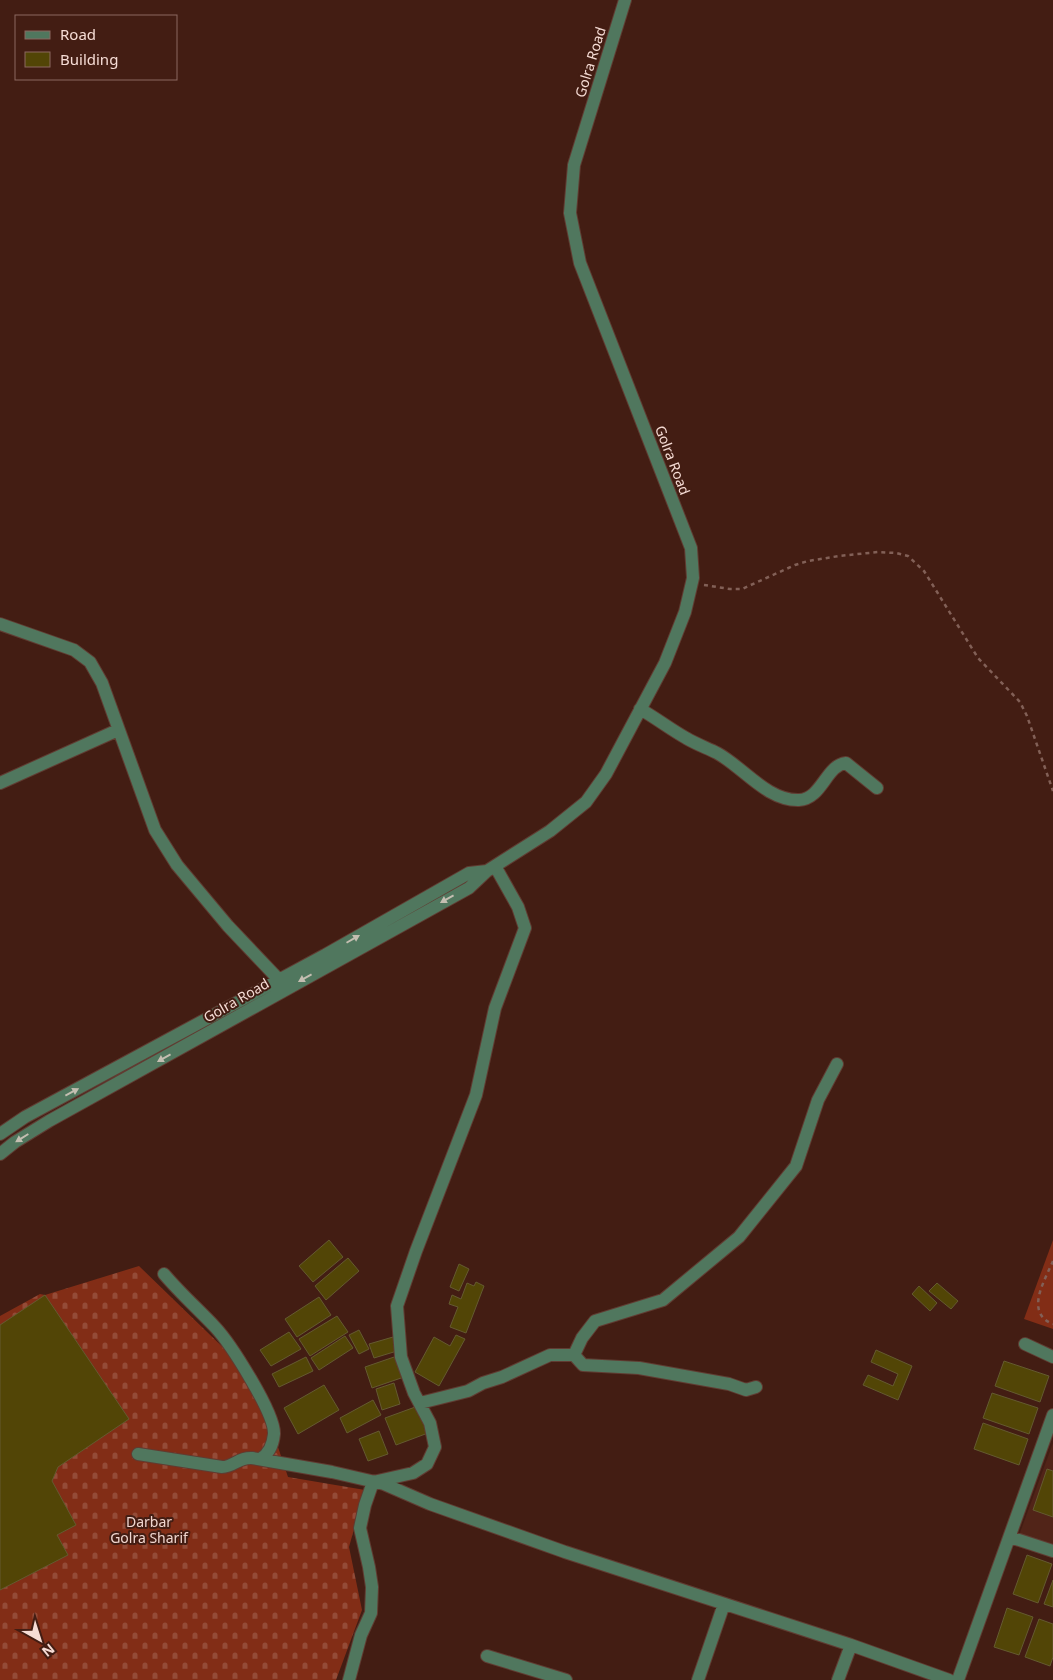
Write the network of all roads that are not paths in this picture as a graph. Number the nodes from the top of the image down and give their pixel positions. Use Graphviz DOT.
graph roads {
  1 [pos="625,0"];
  2 [pos="0,624"];
  3 [pos="640,709"];
  4 [pos="118,730"];
  5 [pos="0,783"];
  6 [pos="877,788"];
  7 [pos="491,869"];
  8 [pos="282,984"];
  9 [pos="837,1064"];
  10 [pos="0,1134"];
  11 [pos="0,1154"];
  12 [pos="164,1274"];
  13 [pos="1025,1344"];
  14 [pos="574,1355"];
  15 [pos="1053,1357"];
  16 [pos="756,1387"];
  17 [pos="420,1403"];
  18 [pos="1053,1415"];
  19 [pos="138,1454"];
  20 [pos="260,1459"];
  21 [pos="373,1482"];
  22 [pos="1010,1537"];
  23 [pos="1053,1552"];
  24 [pos="724,1604"];
  25 [pos="851,1645"];
  26 [pos="487,1656"];
  27 [pos="349,1680"];
  28 [pos="566,1680"];
  29 [pos="698,1680"];
  30 [pos="838,1680"];
  31 [pos="949,1680"];
  32 [pos="958,1680"];
  1 -- 3 [label="street, Golra Road"];
  2 -- 4 [label="street"];
  3 -- 6 [label="street"];
  3 -- 7 [label="street, Golra Road"];
  4 -- 5 [label="street"];
  4 -- 8 [label="street"];
  7 -- 8 [label="street, Golra Road"];
  7 -- 17 [label="street"];
  10 -- 8 [label="street, Golra Road, one-way"];
  8 -- 11 [label="street, Golra Road, one-way"];
  9 -- 14 [label="street"];
  12 -- 20 [label="street"];
  13 -- 15 [label="street"];
  14 -- 16 [label="street"];
  14 -- 17 [label="street"];
  17 -- 21 [label="street"];
  18 -- 22 [label="street"];
  19 -- 20 [label="street"];
  20 -- 21 [label="street"];
  21 -- 24 [label="street"];
  21 -- 27 [label="street"];
  22 -- 23 [label="street"];
  22 -- 32 [label="street"];
  24 -- 25 [label="street"];
  24 -- 29 [label="street"];
  25 -- 30 [label="street"];
  25 -- 31 [label="street"];
  26 -- 28 [label="street"];
}
